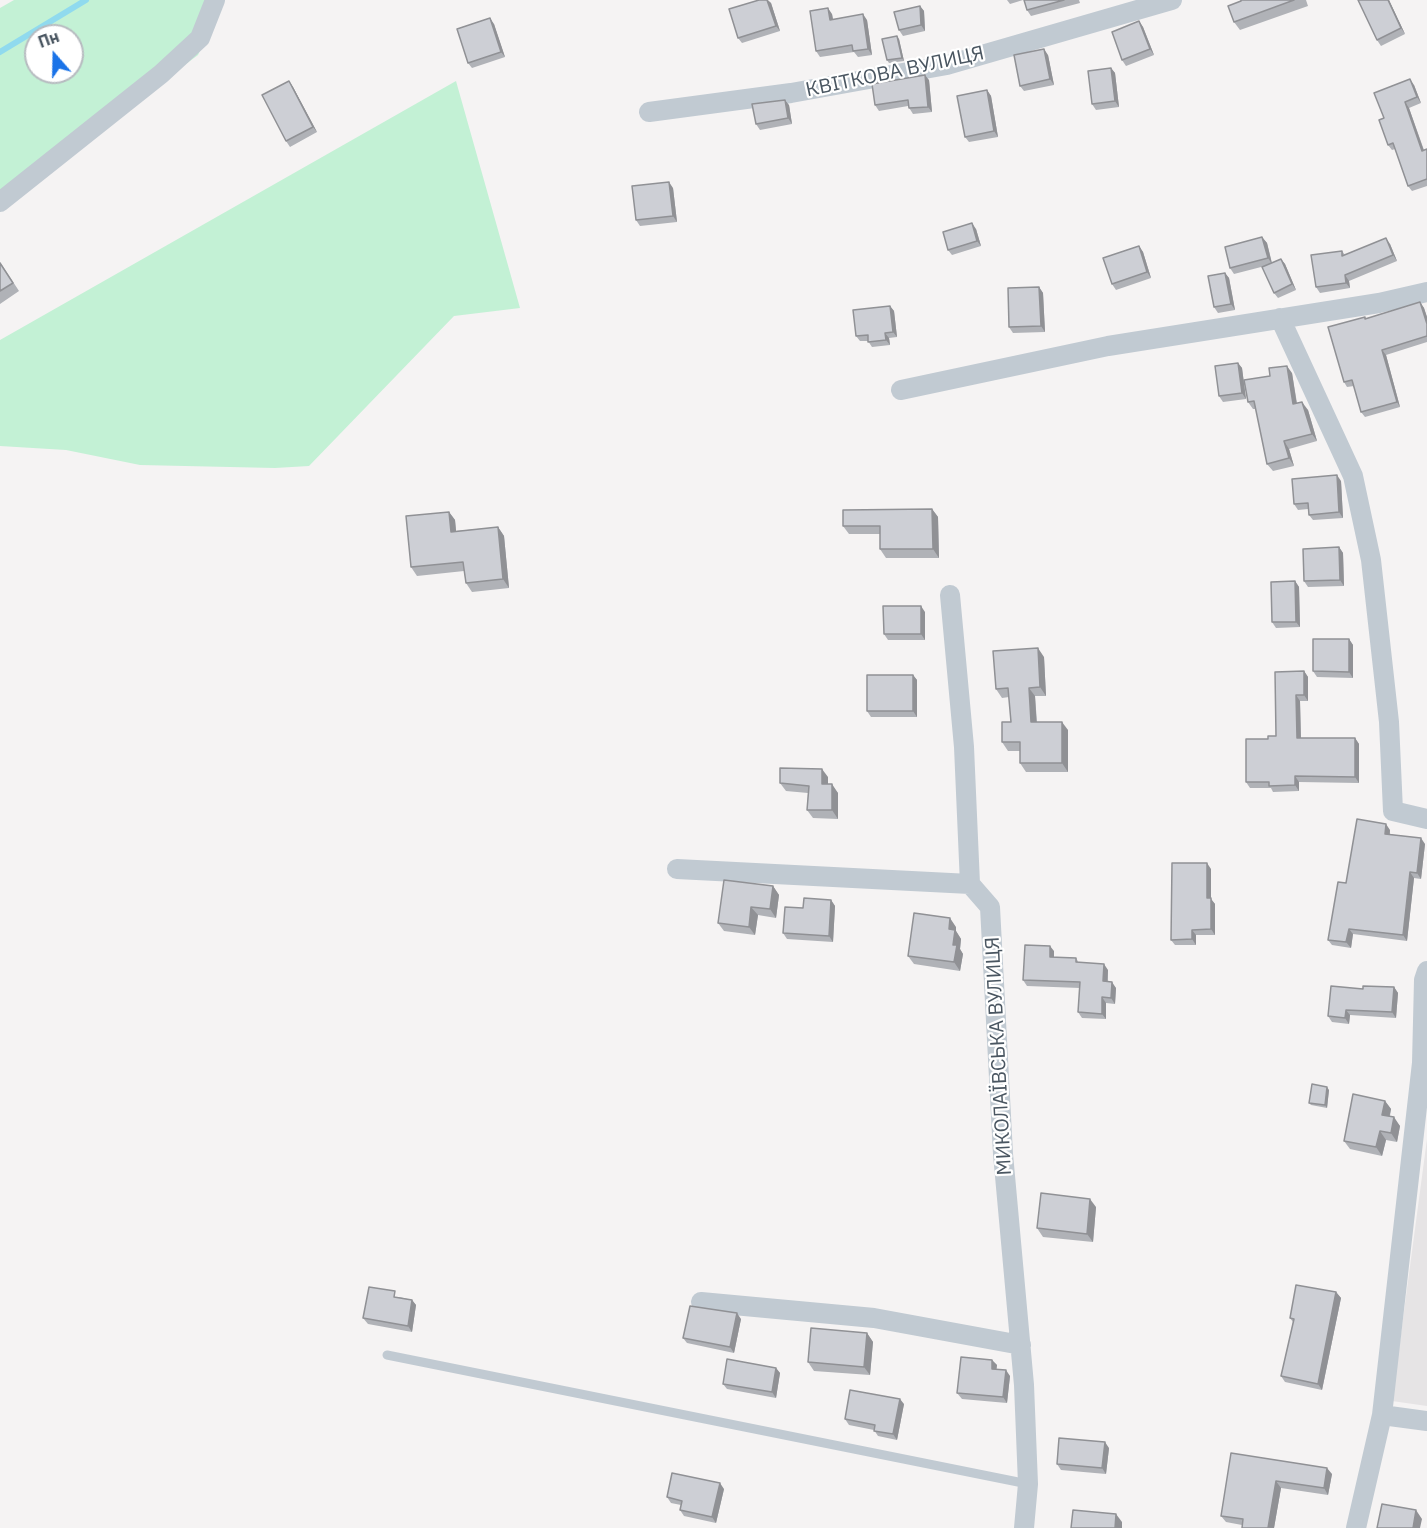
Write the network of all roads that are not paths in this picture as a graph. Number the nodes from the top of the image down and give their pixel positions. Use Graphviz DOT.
graph roads {
  1 [pos="215,0"];
  2 [pos="1172,0"];
  3 [pos="649,112"];
  4 [pos="0,202"];
  5 [pos="1427,292"];
  6 [pos="1280,318"];
  7 [pos="901,390"];
  8 [pos="950,595"];
  9 [pos="1427,819"];
  10 [pos="677,869"];
  11 [pos="970,884"];
  12 [pos="1427,972"];
  13 [pos="701,1302"];
  14 [pos="1021,1345"];
  15 [pos="387,1355"];
  16 [pos="1382,1415"];
  17 [pos="1427,1421"];
  18 [pos="1028,1484"];
  19 [pos="1024,1528"];
  20 [pos="1356,1528"];
  1 -- 4 [label="street"];
  2 -- 3 [label="street, КВІТКОВА ВУЛИЦЯ"];
  5 -- 6 [label="street"];
  6 -- 7 [label="street"];
  6 -- 9 [label="street"];
  8 -- 11 [label="street"];
  10 -- 11 [label="street"];
  11 -- 14 [label="street, МИКОЛАЇВСЬКА ВУЛИЦЯ"];
  12 -- 16 [label="street"];
  13 -- 14 [label="street"];
  14 -- 18 [label="street, МИКОЛАЇВСЬКА ВУЛИЦЯ"];
  15 -- 18 [label="lane"];
  16 -- 17 [label="street"];
  16 -- 20 [label="street"];
  18 -- 19 [label="street, МИКОЛАЇВСЬКА ВУЛИЦЯ"];
}
